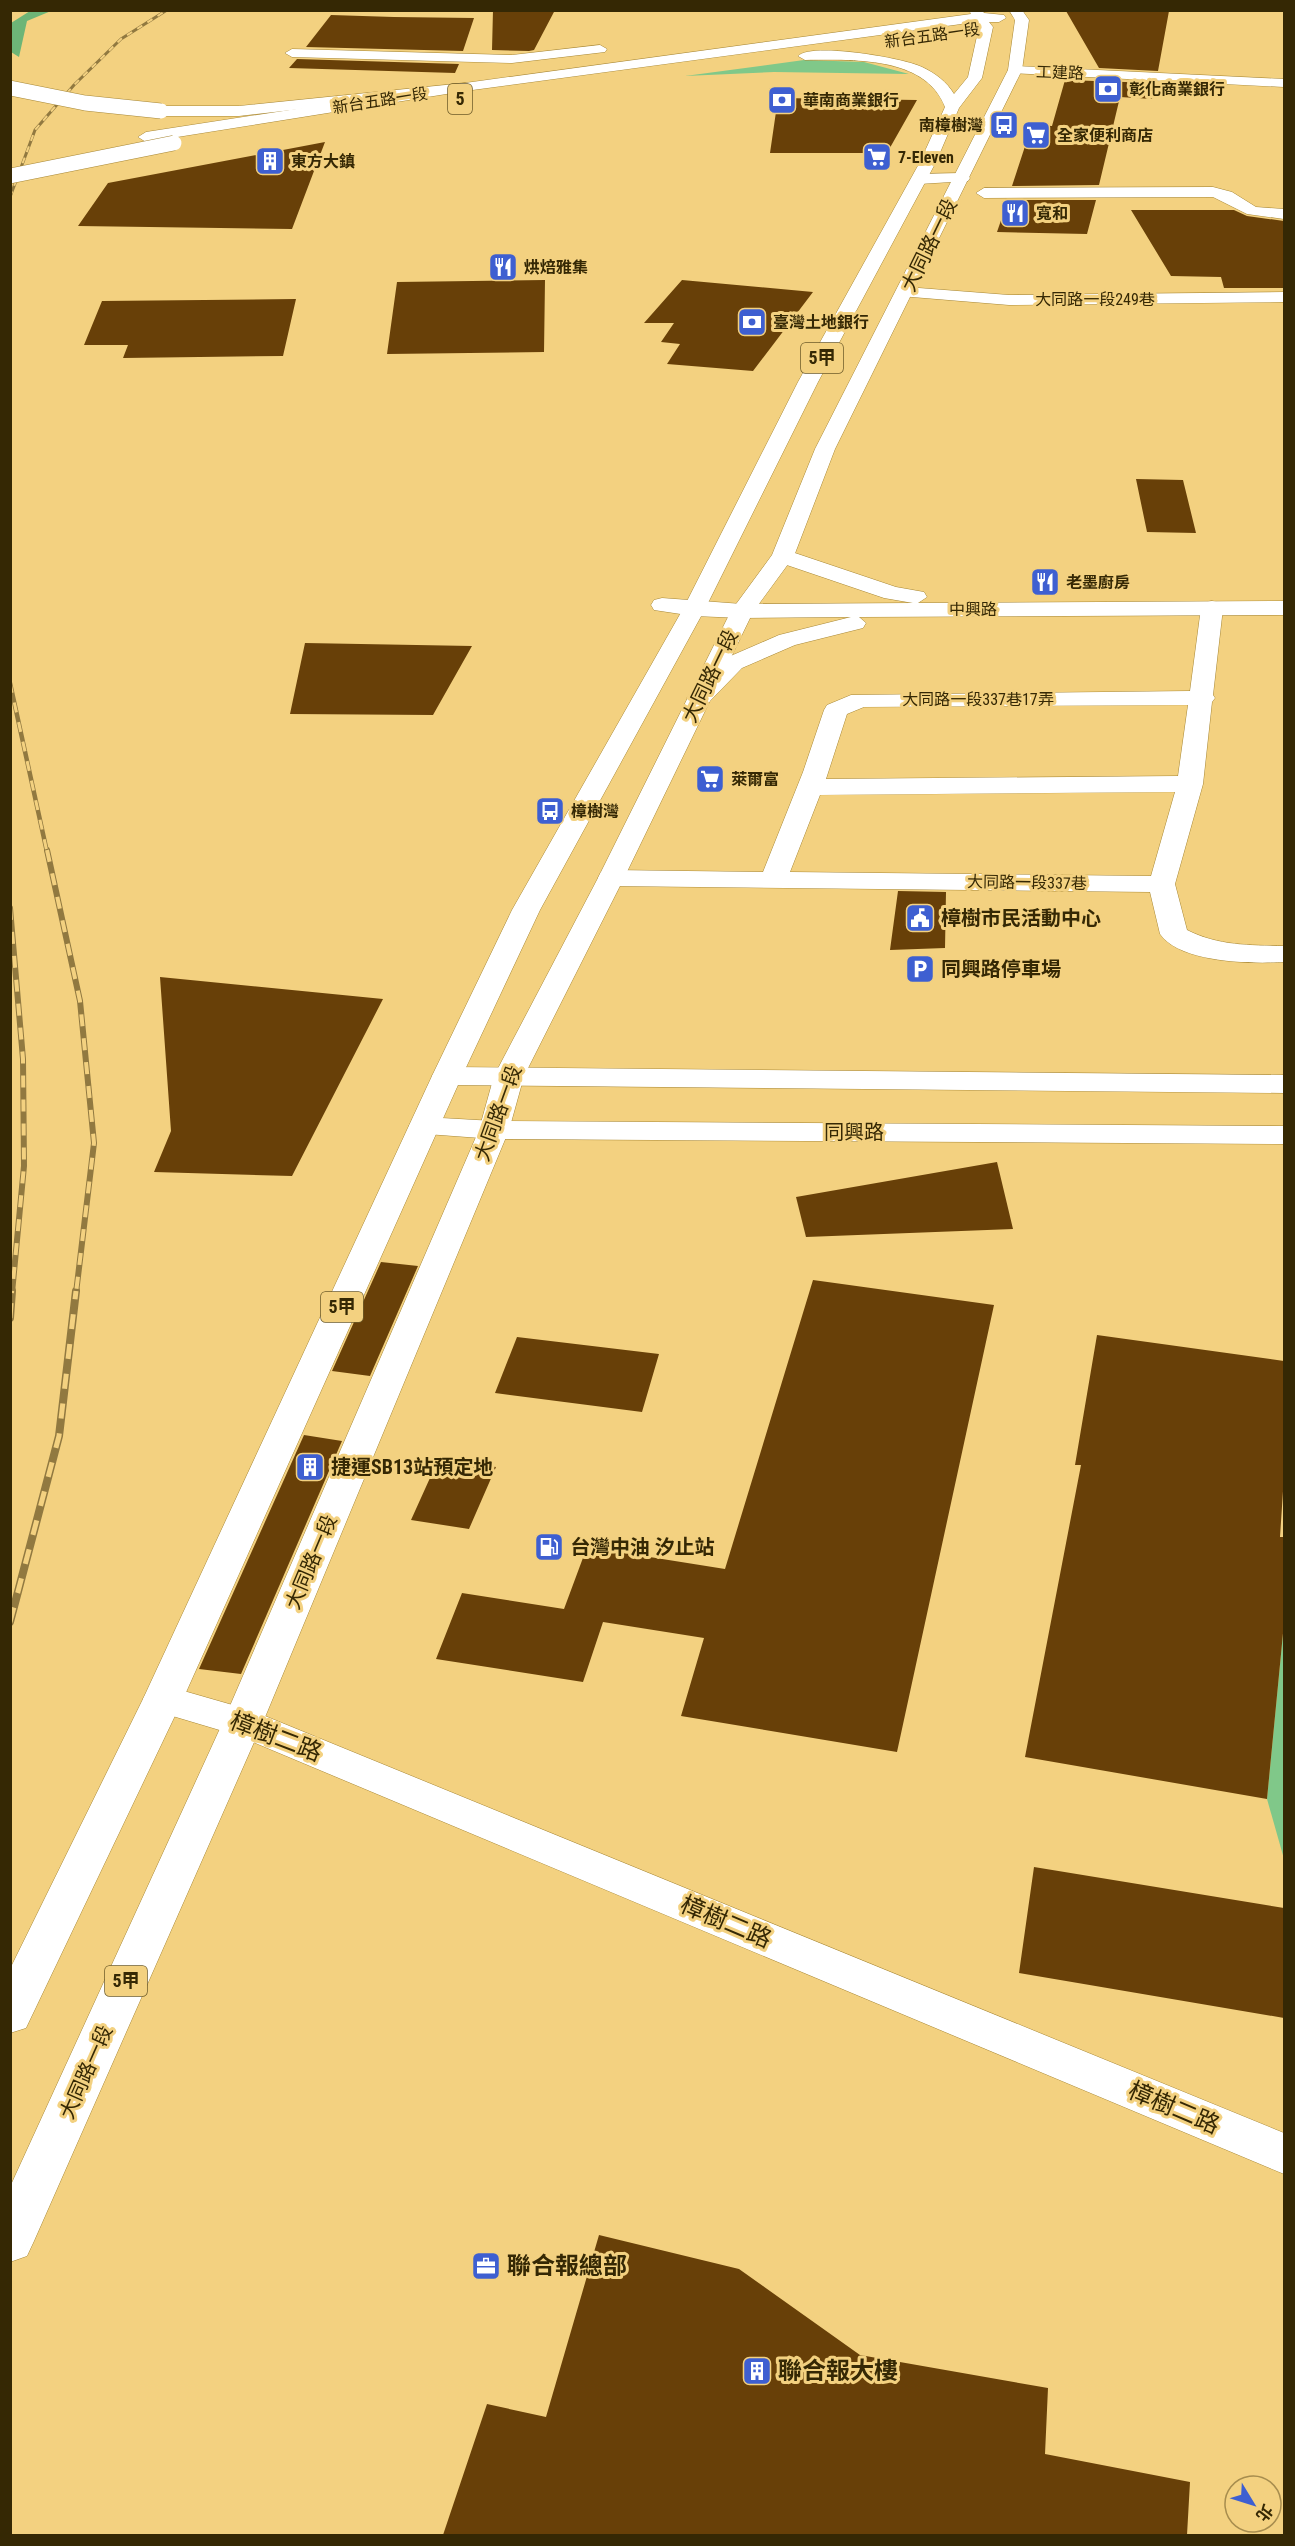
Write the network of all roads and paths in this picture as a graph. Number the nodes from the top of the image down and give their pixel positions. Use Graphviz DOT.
graph roads {
  1 [pos="1018,15"];
  2 [pos="980,18"];
  3 [pos="600,49"];
  4 [pos="292,54"];
  5 [pos="780,57"];
  6 [pos="1016,70"];
  7 [pos="1284,83"];
  8 [pos="465,87"];
  9 [pos="10,88"];
  10 [pos="952,107"];
  11 [pos="10,163"];
  12 [pos="10,176"];
  13 [pos="962,178"];
  14 [pos="919,179"];
  15 [pos="984,193"];
  16 [pos="1284,214"];
  17 [pos="906,292"];
  18 [pos="1284,297"];
  19 [pos="801,447"];
  20 [pos="783,556"];
  21 [pos="678,607"];
  22 [pos="1212,608"];
  23 [pos="1284,608"];
  24 [pos="992,609"];
  25 [pos="741,611"];
  26 [pos="699,698"];
  27 [pos="1203,698"];
  28 [pos="1190,784"];
  29 [pos="811,787"];
  30 [pos="611,878"];
  31 [pos="773,880"];
  32 [pos="1162,884"];
  33 [pos="1284,954"];
  34 [pos="447,1076"];
  35 [pos="509,1076"];
  36 [pos="1284,1084"];
  37 [pos="424,1126"];
  38 [pos="494,1130"];
  39 [pos="1284,1135"];
  40 [pos="163,1699"];
  41 [pos="243,1722"];
  42 [pos="10,2015"];
  43 [pos="1284,2154"];
  44 [pos="10,2241"];
  1 -- 2 [label="main road, 新台五路一段 / 5"];
  1 -- 6 [label="main road, 大同路一段 / 5甲"];
  2 -- 5 [label="main road, 新台五路一段 / 5"];
  2 -- 8 [label="main road, 新台五路一段 / 5"];
  2 -- 10 [label="main road, 大同路一段 / 5甲"];
  3 -- 4 [label="main road"];
  5 -- 10 [label="main road"];
  5 -- 12 [label="main road, 新台五路一段 / 5, bridge"];
  6 -- 7 [label="main road, 工建路"];
  6 -- 13 [label="main road, 大同路一段 / 5甲"];
  8 -- 9 [label="main road, bridge"];
  8 -- 11 [label="main road, 新台五路一段 / 5"];
  10 -- 14 [label="main road, 大同路一段 / 5甲"];
  13 -- 14 [label="main road"];
  13 -- 17 [label="main road, 大同路一段 / 5甲"];
  14 -- 19 [label="main road, 大同路一段 / 5甲"];
  15 -- 16 [label="main road"];
  17 -- 18 [label="main road, 大同路一段249巷"];
  17 -- 19 [label="main road, 大同路一段 / 5甲"];
  19 -- 20 [label="main road, 大同路一段 / 5甲"];
  19 -- 21 [label="main road, 大同路一段 / 5甲"];
  20 -- 24 [label="main road"];
  20 -- 25 [label="main road, 大同路一段 / 5甲"];
  21 -- 25 [label="main road, 中興路"];
  21 -- 34 [label="main road, 大同路一段 / 5甲"];
  22 -- 23 [label="main road, 中興路"];
  22 -- 24 [label="main road, 中興路"];
  22 -- 27 [label="main road"];
  24 -- 25 [label="main road, 中興路"];
  24 -- 26 [label="main road"];
  25 -- 26 [label="main road, 大同路一段 / 5甲"];
  26 -- 30 [label="main road, 大同路一段 / 5甲"];
  27 -- 28 [label="main road"];
  27 -- 29 [label="main road, 大同路一段337巷17弄"];
  28 -- 29 [label="main road"];
  28 -- 32 [label="main road"];
  29 -- 31 [label="main road, 大同路一段337巷17弄"];
  30 -- 31 [label="main road, 大同路一段337巷"];
  30 -- 35 [label="main road, 大同路一段 / 5甲"];
  31 -- 32 [label="main road, 大同路一段337巷"];
  32 -- 33 [label="main road"];
  34 -- 35 [label="main road"];
  34 -- 37 [label="main road, 大同路一段 / 5甲"];
  35 -- 36 [label="main road"];
  35 -- 38 [label="main road, 大同路一段 / 5甲"];
  37 -- 38 [label="main road, 同興路"];
  37 -- 40 [label="main road, 大同路一段 / 5甲"];
  38 -- 39 [label="main road, 同興路"];
  38 -- 41 [label="main road, 大同路一段 / 5甲"];
  40 -- 41 [label="main road, 樟樹二路"];
  40 -- 42 [label="main road, 大同路一段 / 5甲"];
  41 -- 43 [label="main road, 樟樹二路"];
  41 -- 44 [label="main road, 大同路一段 / 5甲"];
}
